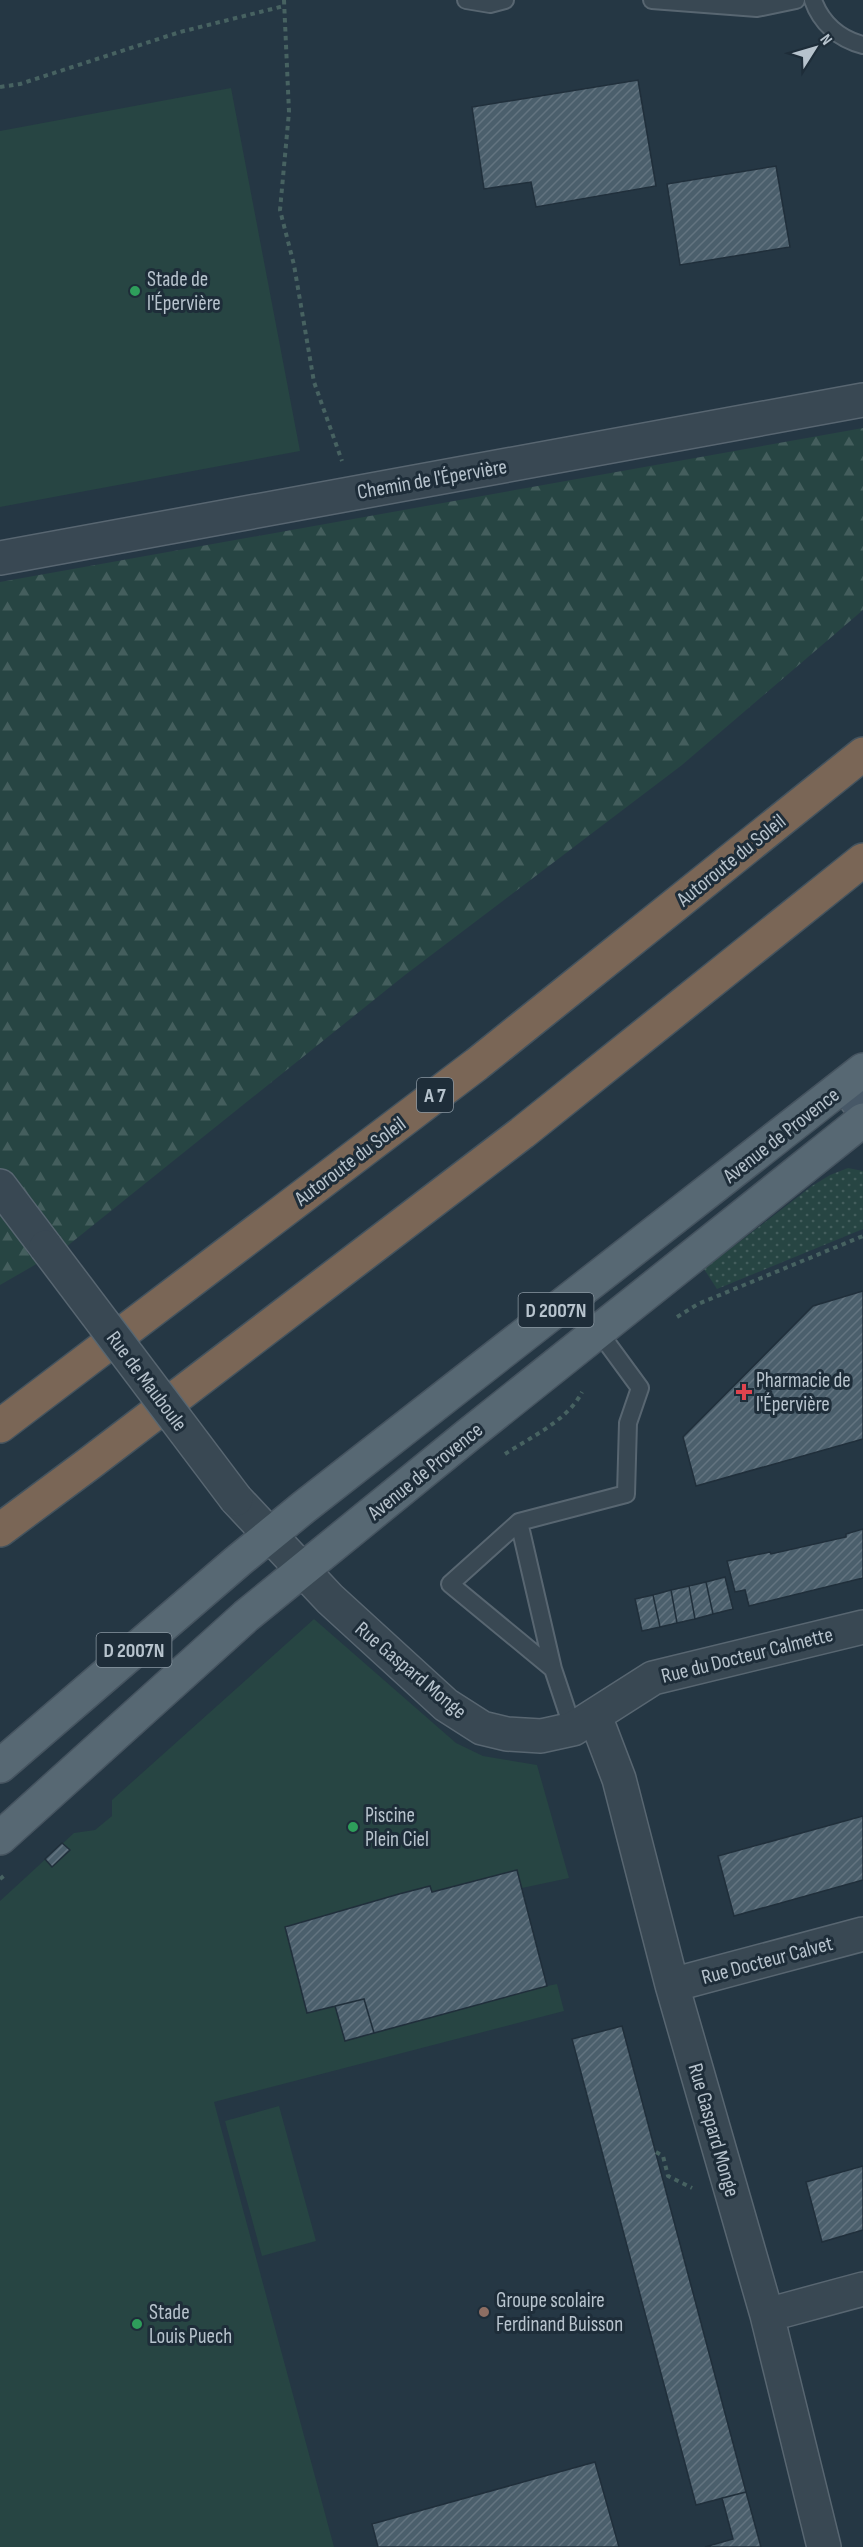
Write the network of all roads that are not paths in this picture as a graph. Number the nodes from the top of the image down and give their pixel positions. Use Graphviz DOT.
graph roads {
  1 [pos="466,0"];
  2 [pos="505,0"];
  3 [pos="652,0"];
  4 [pos="796,0"];
  5 [pos="813,0"];
  6 [pos="863,45"];
  7 [pos="863,400"];
  8 [pos="0,558"];
  9 [pos="863,754"];
  10 [pos="863,860"];
  11 [pos="857,1088"];
  12 [pos="863,1119"];
  13 [pos="0,1186"];
  14 [pos="608,1345"];
  15 [pos="0,1426"];
  16 [pos="519,1522"];
  17 [pos="0,1530"];
  18 [pos="270,1535"];
  19 [pos="302,1570"];
  20 [pos="863,1628"];
  21 [pos="554,1669"];
  22 [pos="584,1722"];
  23 [pos="0,1766"];
  24 [pos="0,1838"];
  25 [pos="863,1934"];
  26 [pos="672,1985"];
  27 [pos="863,2289"];
  28 [pos="767,2315"];
  29 [pos="824,2547"];
  1 -- 2 [label="lane"];
  3 -- 4 [label="lane"];
  5 -- 6 [label="lane"];
  7 -- 8 [label="street, Chemin de l'Épervière"];
  9 -- 15 [label="highway, Autoroute du Soleil / A 7"];
  10 -- 17 [label="highway"];
  11 -- 18 [label="main road, Avenue de Provence / D 2007N"];
  12 -- 14 [label="main road, Avenue de Provence / D 2007N"];
  13 -- 18 [label="street, Rue de Mauboule, bridge"];
  14 -- 16 [label="lane"];
  14 -- 19 [label="main road, Avenue de Provence / D 2007N"];
  16 -- 21 [label="lane"];
  16 -- 21 [label="lane"];
  18 -- 19 [label="street, Rue de Mauboule"];
  18 -- 23 [label="main road, Avenue de Provence / D 2007N"];
  19 -- 22 [label="street, Rue Gaspard Monge"];
  19 -- 24 [label="main road, Avenue de Provence / D 2007N"];
  20 -- 22 [label="street, Rue du Docteur Calmette"];
  21 -- 22 [label="lane"];
  22 -- 26 [label="street, Rue Gaspard Monge"];
  25 -- 26 [label="street, Rue Docteur Calvet"];
  26 -- 28 [label="street, Rue Gaspard Monge"];
  27 -- 28 [label="street"];
  28 -- 29 [label="street, Rue Gaspard Monge"];
}
